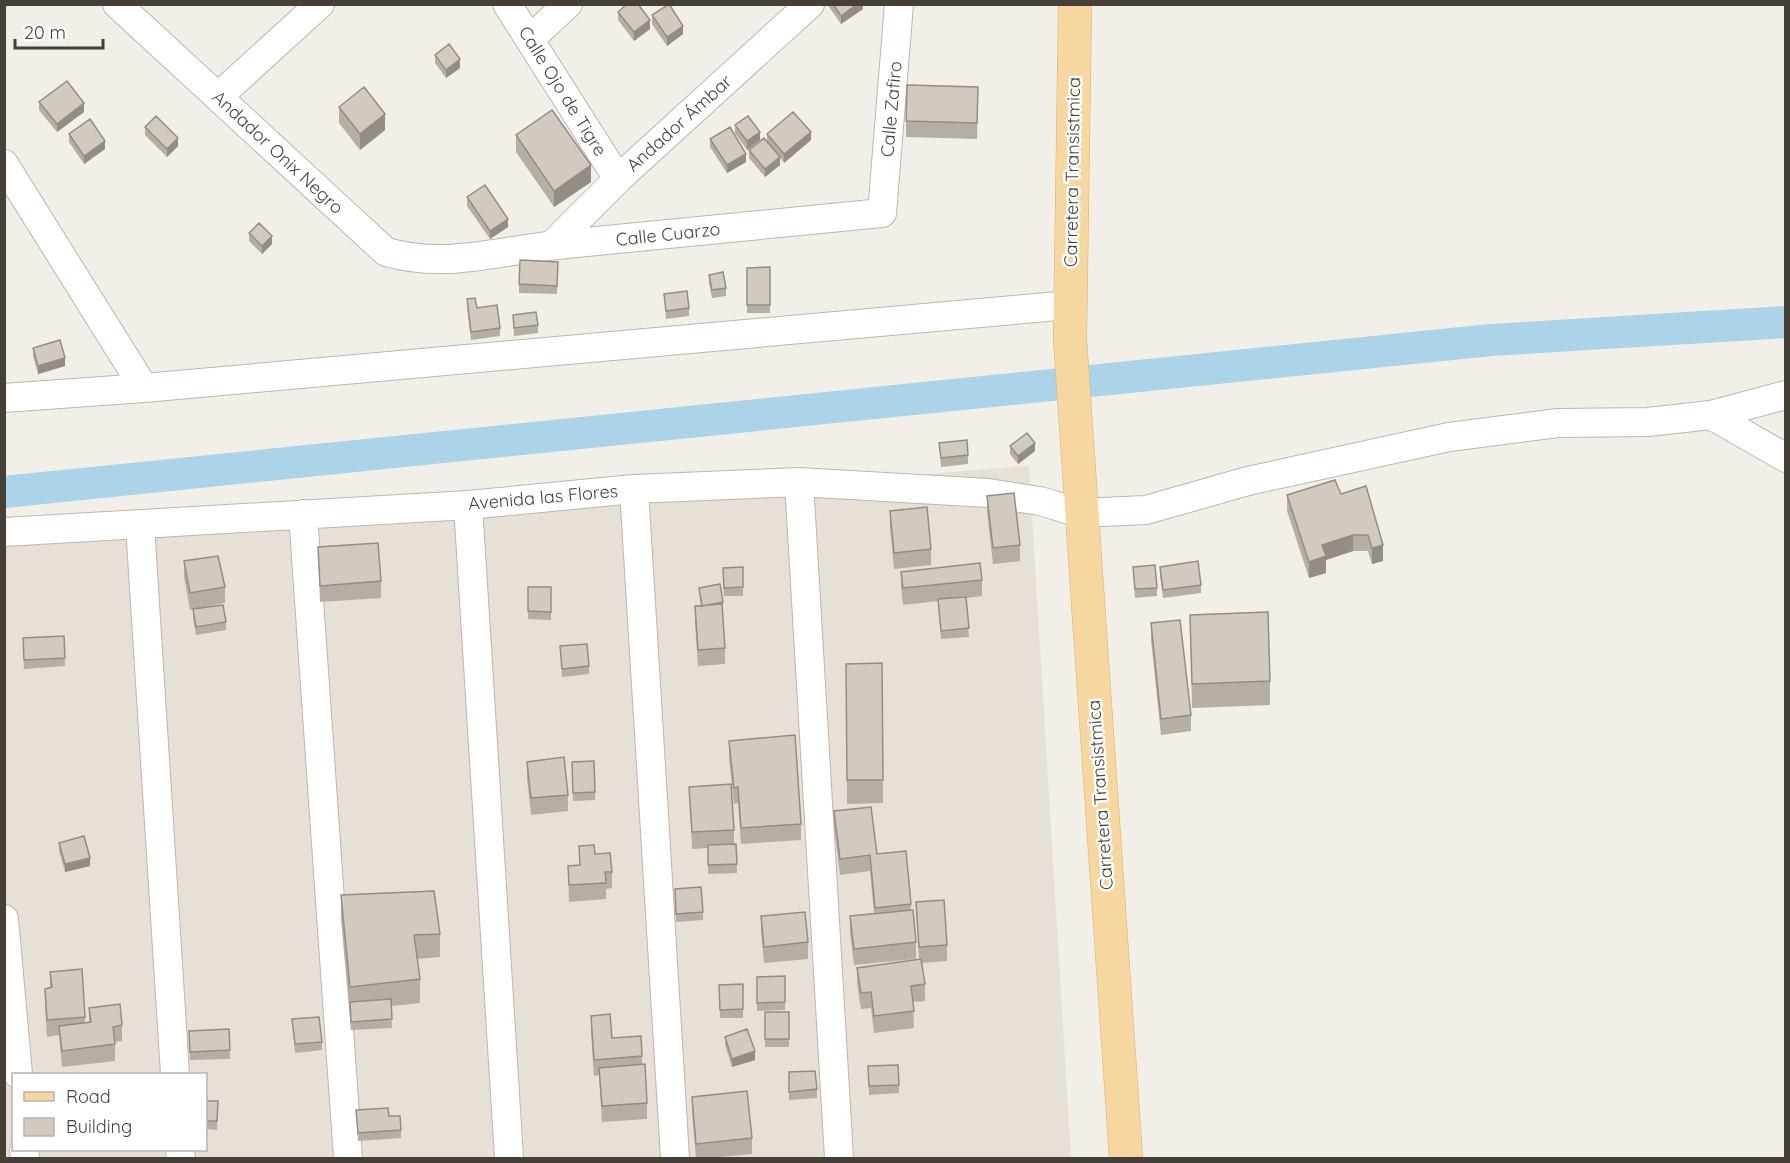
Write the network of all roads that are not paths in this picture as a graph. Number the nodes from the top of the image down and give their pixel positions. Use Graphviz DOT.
graph roads {
  1 [pos="117,4"];
  2 [pos="320,4"];
  3 [pos="507,4"];
  4 [pos="568,4"];
  5 [pos="810,4"];
  6 [pos="899,4"];
  7 [pos="1075,4"];
  8 [pos="530,39"];
  9 [pos="219,96"];
  10 [pos="4,164"];
  11 [pos="618,179"];
  12 [pos="882,213"];
  13 [pos="552,245"];
  14 [pos="456,261"];
  15 [pos="1069,305"];
  16 [pos="144,388"];
  17 [pos="1785,395"];
  18 [pos="4,398"];
  19 [pos="1711,415"];
  20 [pos="1785,458"];
  21 [pos="800,482"];
  22 [pos="634,489"];
  23 [pos="468,505"];
  24 [pos="1080,513"];
  25 [pos="303,514"];
  26 [pos="140,525"];
  27 [pos="4,532"];
  28 [pos="4,919"];
  29 [pos="18,1073"];
  30 [pos="175,1073"];
  31 [pos="348,1158"];
  32 [pos="509,1158"];
  33 [pos="675,1158"];
  34 [pos="839,1158"];
  35 [pos="1126,1158"];
  1 -- 9 [label="street, Andador Onix Negro"];
  2 -- 9 [label="street"];
  3 -- 8 [label="street, Calle Ojo de Tigre"];
  4 -- 8 [label="street"];
  5 -- 11 [label="street, Andador Ámbar"];
  6 -- 12 [label="street, Calle Zafiro"];
  7 -- 15 [label="main road, Carretera Transistmica"];
  8 -- 11 [label="street, Calle Ojo de Tigre"];
  9 -- 14 [label="street, Andador Onix Negro"];
  10 -- 16 [label="street"];
  11 -- 13 [label="street, Andador Ámbar"];
  12 -- 13 [label="street, Calle Cuarzo"];
  13 -- 14 [label="street, Calle Cuarzo"];
  15 -- 16 [label="street"];
  15 -- 24 [label="main road, Carretera Transistmica"];
  16 -- 18 [label="street"];
  17 -- 19 [label="street, Avenida las Flores"];
  19 -- 20 [label="street"];
  19 -- 24 [label="street, Avenida las Flores"];
  21 -- 22 [label="street, Avenida las Flores"];
  21 -- 24 [label="street, Avenida las Flores"];
  21 -- 34 [label="street"];
  22 -- 23 [label="street, Avenida las Flores"];
  22 -- 33 [label="street"];
  23 -- 25 [label="street, Avenida las Flores"];
  23 -- 32 [label="street"];
  24 -- 35 [label="main road, Carretera Transistmica"];
  25 -- 26 [label="street, Avenida las Flores"];
  25 -- 31 [label="street"];
  26 -- 27 [label="street, Avenida las Flores"];
  26 -- 30 [label="street"];
  28 -- 29 [label="street"];
}
